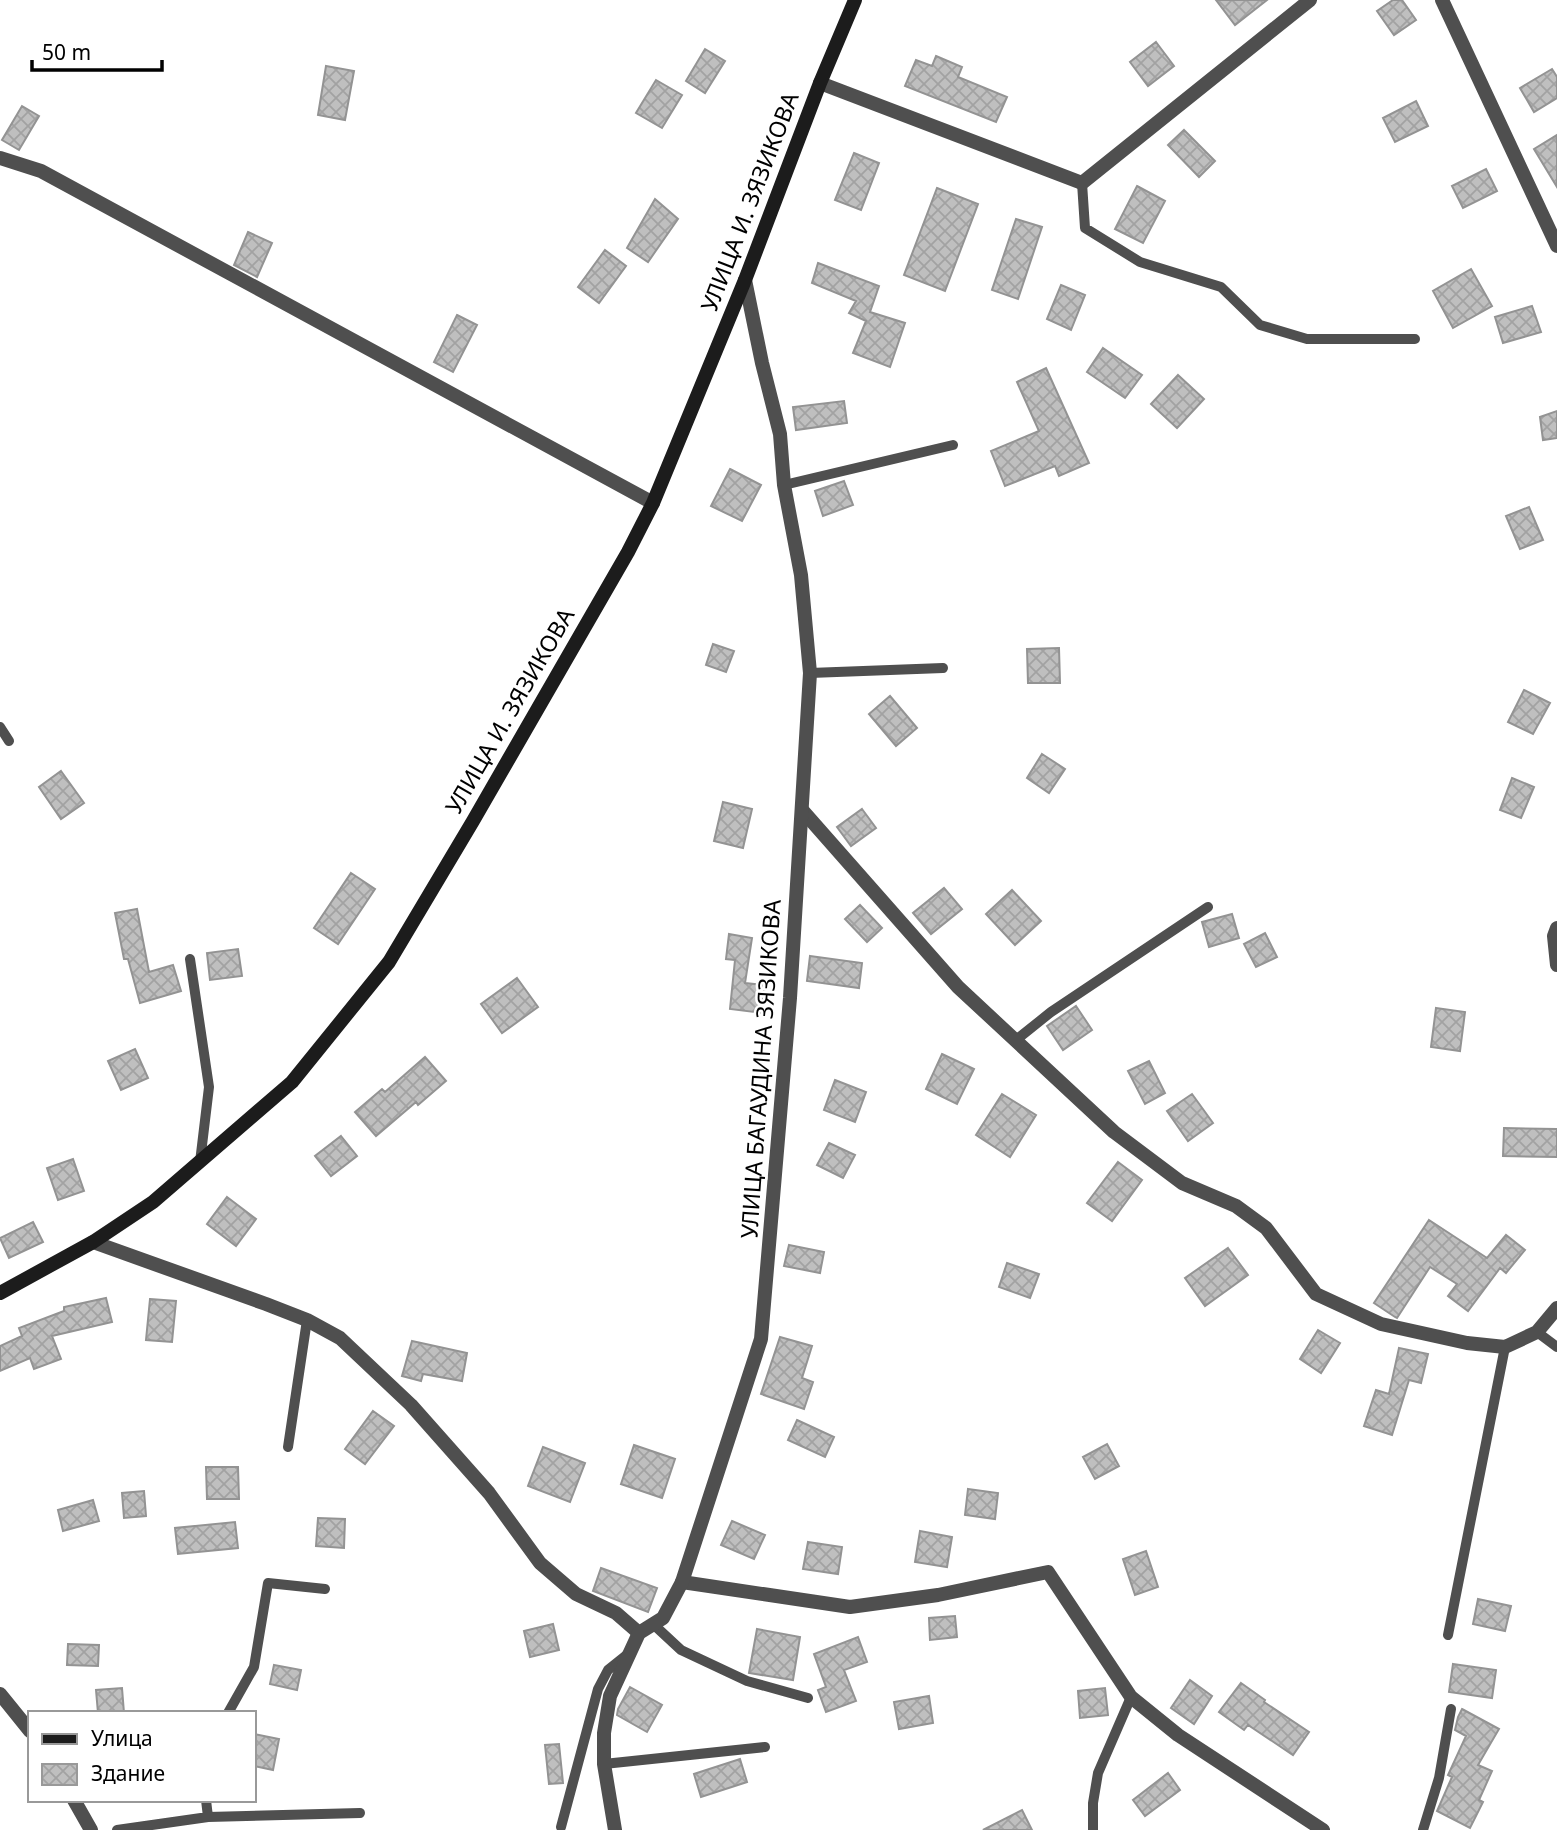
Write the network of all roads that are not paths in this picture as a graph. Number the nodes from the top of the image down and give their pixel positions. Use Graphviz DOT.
graph roads {
  1 [pos="855,0"];
  2 [pos="1310,0"];
  3 [pos="1442,0"];
  4 [pos="820,83"];
  5 [pos="0,159"];
  6 [pos="1082,183"];
  7 [pos="1557,246"];
  8 [pos="745,280"];
  9 [pos="1415,339"];
  10 [pos="953,445"];
  11 [pos="784,485"];
  12 [pos="653,503"];
  13 [pos="943,668"];
  14 [pos="810,673"];
  15 [pos="0,727"];
  16 [pos="9,740"];
  17 [pos="802,810"];
  18 [pos="1208,907"];
  19 [pos="1557,928"];
  20 [pos="190,960"];
  21 [pos="1557,965"];
  22 [pos="1016,1040"];
  23 [pos="200,1162"];
  24 [pos="93,1242"];
  25 [pos="0,1293"];
  26 [pos="1557,1308"];
  27 [pos="307,1320"];
  28 [pos="1538,1332"];
  29 [pos="1505,1347"];
  30 [pos="1557,1347"];
  31 [pos="288,1447"];
  32 [pos="682,1582"];
  33 [pos="325,1589"];
  34 [pos="653,1624"];
  35 [pos="639,1633"];
  36 [pos="1448,1635"];
  37 [pos="630,1653"];
  38 [pos="0,1694"];
  39 [pos="1132,1697"];
  40 [pos="808,1698"];
  41 [pos="1451,1709"];
  42 [pos="229,1711"];
  43 [pos="28,1729"];
  44 [pos="765,1747"];
  45 [pos="604,1764"];
  46 [pos="75,1802"];
  47 [pos="206,1802"];
  48 [pos="360,1813"];
  49 [pos="208,1817"];
  50 [pos="561,1828"];
  51 [pos="91,1830"];
  52 [pos="117,1830"];
  53 [pos="615,1830"];
  54 [pos="1093,1830"];
  55 [pos="1323,1830"];
  56 [pos="1423,1830"];
  1 -- 4 [label="main road, УЛИЦА И. ЗЯЗИКОВА"];
  2 -- 6 [label="street"];
  3 -- 7 [label="street"];
  4 -- 6 [label="street"];
  4 -- 8 [label="main road, УЛИЦА И. ЗЯЗИКОВА"];
  5 -- 12 [label="street"];
  6 -- 9 [label="lane"];
  8 -- 11 [label="street, УЛИЦА БАГАУДИНА ЗЯЗИКОВА"];
  8 -- 12 [label="main road, УЛИЦА И. ЗЯЗИКОВА"];
  10 -- 11 [label="lane"];
  11 -- 14 [label="street, УЛИЦА БАГАУДИНА ЗЯЗИКОВА"];
  12 -- 23 [label="main road, УЛИЦА И. ЗЯЗИКОВА"];
  13 -- 14 [label="lane"];
  14 -- 17 [label="street, УЛИЦА БАГАУДИНА ЗЯЗИКОВА"];
  15 -- 16 [label="lane"];
  17 -- 22 [label="street"];
  17 -- 32 [label="street, УЛИЦА БАГАУДИНА ЗЯЗИКОВА"];
  18 -- 22 [label="lane"];
  19 -- 21 [label="street"];
  20 -- 23 [label="lane"];
  22 -- 29 [label="street"];
  23 -- 24 [label="main road, УЛИЦА И. ЗЯЗИКОВА"];
  24 -- 25 [label="main road, УЛИЦА И. ЗЯЗИКОВА"];
  24 -- 27 [label="street"];
  26 -- 28 [label="street"];
  27 -- 31 [label="lane"];
  27 -- 35 [label="street"];
  28 -- 29 [label="street"];
  28 -- 30 [label="lane"];
  29 -- 36 [label="lane"];
  32 -- 34 [label="street, УЛИЦА БАГАУДИНА ЗЯЗИКОВА"];
  32 -- 39 [label="street"];
  33 -- 42 [label="lane"];
  34 -- 35 [label="street, УЛИЦА БАГАУДИНА ЗЯЗИКОВА"];
  34 -- 40 [label="lane"];
  35 -- 37 [label="street"];
  37 -- 45 [label="street"];
  37 -- 50 [label="lane"];
  38 -- 43 [label="street"];
  39 -- 54 [label="lane"];
  39 -- 55 [label="street"];
  41 -- 56 [label="lane"];
  44 -- 45 [label="lane"];
  45 -- 53 [label="street"];
  46 -- 51 [label="street"];
  47 -- 49 [label="lane"];
  48 -- 49 [label="lane"];
  49 -- 52 [label="lane"];
}
